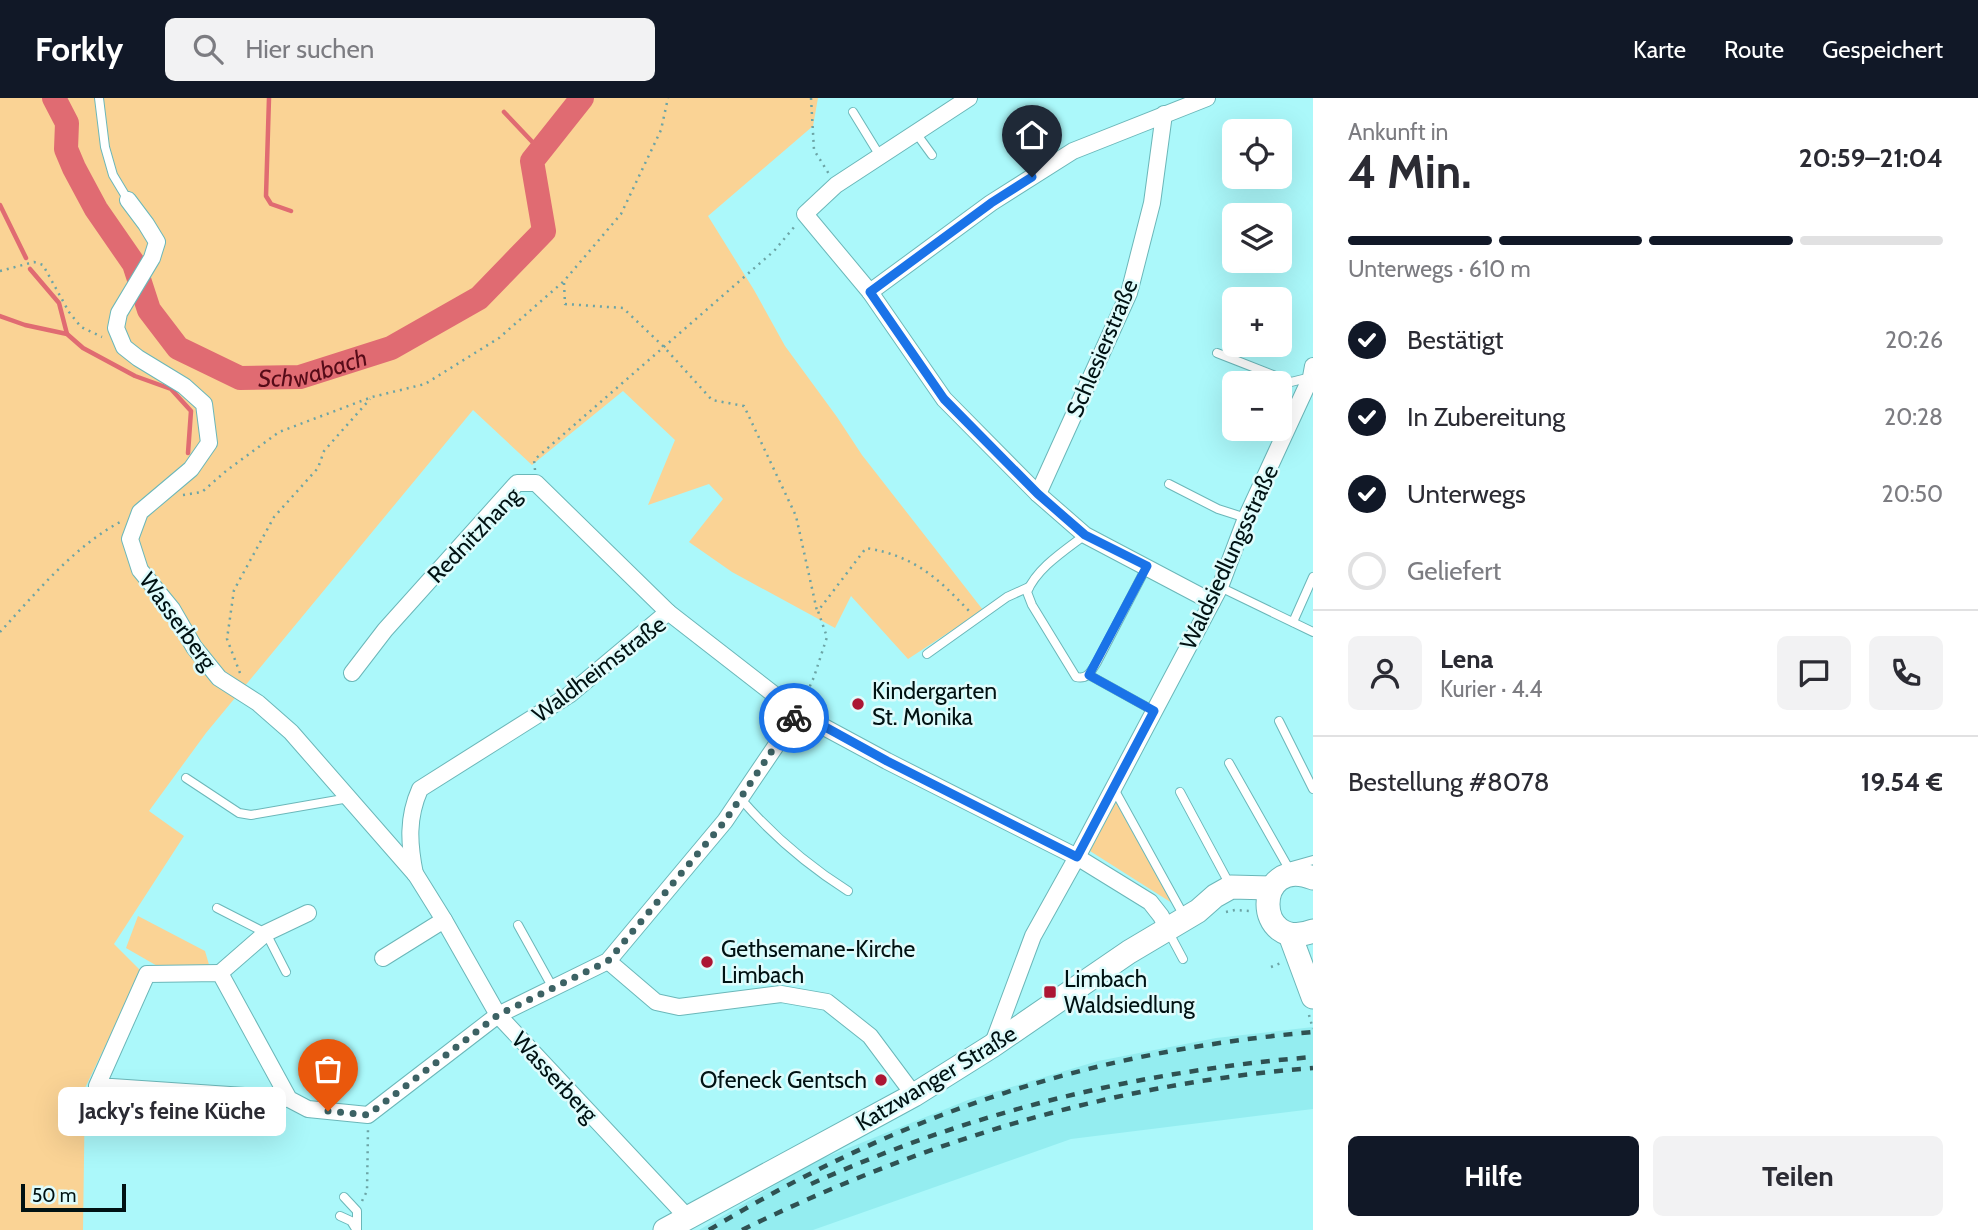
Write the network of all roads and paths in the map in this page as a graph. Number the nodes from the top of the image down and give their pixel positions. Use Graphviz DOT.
graph roads {
  1 [pos="99,98"];
  2 [pos="668,98"];
  3 [pos="811,98"];
  4 [pos="968,98"];
  5 [pos="1206,98"];
  6 [pos="853,112"];
  7 [pos="1164,114"];
  8 [pos="916,133"];
  9 [pos="932,155"];
  10 [pos="880,156"];
  11 [pos="836,185"];
  12 [pos="128,200"];
  13 [pos="805,214"];
  14 [pos="0,271"];
  15 [pos="564,281"];
  16 [pos="870,292"];
  17 [pos="124,347"];
  18 [pos="664,347"];
  19 [pos="1217,353"];
  20 [pos="1312,373"];
  21 [pos="372,397"];
  22 [pos="536,483"];
  23 [pos="1170,484"];
  24 [pos="173,485"];
  25 [pos="1038,494"];
  26 [pos="140,512"];
  27 [pos="1247,518"];
  28 [pos="1085,535"];
  29 [pos="1147,566"];
  30 [pos="1313,577"];
  31 [pos="1028,587"];
  32 [pos="1216,594"];
  33 [pos="817,611"];
  34 [pos="668,612"];
  35 [pos="976,619"];
  36 [pos="1293,622"];
  37 [pos="0,632"];
  38 [pos="1313,632"];
  39 [pos="927,654"];
  40 [pos="352,673"];
  41 [pos="1089,675"];
  42 [pos="246,695"];
  43 [pos="801,706"];
  44 [pos="1154,711"];
  45 [pos="1279,721"];
  46 [pos="1229,763"];
  47 [pos="186,778"];
  48 [pos="1113,787"];
  49 [pos="1313,789"];
  50 [pos="1180,792"];
  51 [pos="349,798"];
  52 [pos="740,798"];
  53 [pos="1077,857"];
  54 [pos="1313,860"];
  55 [pos="416,875"];
  56 [pos="1313,878"];
  57 [pos="1231,887"];
  58 [pos="848,891"];
  59 [pos="1269,897"];
  60 [pos="217,908"];
  61 [pos="308,913"];
  62 [pos="1183,919"];
  63 [pos="444,920"];
  64 [pos="518,925"];
  65 [pos="266,933"];
  66 [pos="1302,933"];
  67 [pos="1313,940"];
  68 [pos="383,958"];
  69 [pos="1183,959"];
  70 [pos="1287,960"];
  71 [pos="608,961"];
  72 [pos="1271,967"];
  73 [pos="286,972"];
  74 [pos="220,973"];
  75 [pos="553,988"];
  76 [pos="1311,992"];
  77 [pos="498,1015"];
  78 [pos="1310,1020"];
  79 [pos="1313,1029"];
  80 [pos="992,1046"];
  81 [pos="914,1096"];
  82 [pos="289,1099"];
  83 [pos="368,1115"];
  84 [pos="344,1197"];
  85 [pos="357,1211"];
  86 [pos="340,1216"];
  87 [pos="688,1217"];
  88 [pos="357,1230"];
  89 [pos="665,1230"];
  1 -- 12 [label="lane"];
  2 -- 15 [label="path"];
  3 -- 11 [label="path"];
  4 -- 8 [label="street"];
  5 -- 7 [label="street"];
  6 -- 10 [label="lane"];
  7 -- 16 [label="street"];
  7 -- 25 [label="street, Schlesierstraße"];
  8 -- 9 [label="lane"];
  8 -- 10 [label="street"];
  10 -- 11 [label="street"];
  11 -- 13 [label="street"];
  12 -- 17 [label="street"];
  13 -- 16 [label="street"];
  13 -- 18 [label="path"];
  14 -- 17 [label="path"];
  15 -- 18 [label="path"];
  15 -- 21 [label="path"];
  16 -- 25 [label="street"];
  17 -- 24 [label="street"];
  18 -- 22 [label="path"];
  18 -- 33 [label="path"];
  19 -- 20 [label="lane"];
  20 -- 27 [label="street, Waldsiedlungsstraße"];
  21 -- 24 [label="path"];
  21 -- 42 [label="path"];
  22 -- 34 [label="street, Rednitzhang"];
  22 -- 40 [label="street, Rednitzhang"];
  23 -- 27 [label="lane"];
  24 -- 26 [label="street"];
  25 -- 28 [label="street"];
  26 -- 37 [label="path"];
  26 -- 42 [label="street, Wasserberg"];
  27 -- 32 [label="street, Waldsiedlungsstraße"];
  28 -- 29 [label="street"];
  28 -- 31 [label="lane"];
  29 -- 32 [label="street"];
  29 -- 41 [label="lane"];
  30 -- 36 [label="lane"];
  31 -- 39 [label="lane"];
  31 -- 41 [label="lane"];
  32 -- 36 [label="lane"];
  32 -- 44 [label="street, Waldsiedlungsstraße"];
  34 -- 43 [label="street, Waldheimstraße"];
  34 -- 55 [label="street, Waldheimstraße"];
  35 -- 43 [label="path"];
  36 -- 38 [label="lane"];
  41 -- 44 [label="lane"];
  42 -- 51 [label="street, Wasserberg"];
  43 -- 52 [label="street"];
  43 -- 53 [label="street, Waldheimstraße"];
  44 -- 48 [label="street, Waldsiedlungsstraße"];
  45 -- 49 [label="lane"];
  46 -- 54 [label="lane"];
  47 -- 51 [label="lane"];
  48 -- 53 [label="street, Waldsiedlungsstraße"];
  48 -- 62 [label="lane"];
  50 -- 57 [label="lane"];
  51 -- 55 [label="street, Wasserberg"];
  52 -- 58 [label="lane"];
  52 -- 71 [label="street"];
  53 -- 62 [label="street, Waldheimstraße"];
  53 -- 80 [label="street, Waldsiedlungsstraße"];
  55 -- 63 [label="street, Wasserberg"];
  56 -- 59 [label="main road"];
  57 -- 59 [label="main road"];
  57 -- 62 [label="main road, Katzwanger Straße"];
  59 -- 62 [label="main road, Katzwanger Straße"];
  59 -- 66 [label="main road"];
  60 -- 65 [label="lane"];
  61 -- 65 [label="street"];
  62 -- 69 [label="lane"];
  62 -- 80 [label="main road, Katzwanger Straße"];
  63 -- 68 [label="street"];
  63 -- 77 [label="street, Wasserberg"];
  64 -- 75 [label="lane"];
  65 -- 73 [label="lane"];
  65 -- 74 [label="street"];
  66 -- 76 [label="main road"];
  67 -- 76 [label="main road"];
  70 -- 72 [label="path"];
  71 -- 75 [label="street"];
  71 -- 81 [label="street"];
  74 -- 82 [label="street"];
  74 -- 82 [label="street"];
  75 -- 77 [label="street"];
  77 -- 83 [label="street"];
  77 -- 87 [label="street, Wasserberg"];
  78 -- 79 [label="path"];
  80 -- 81 [label="main road, Katzwanger Straße"];
  81 -- 87 [label="main road, Katzwanger Straße"];
  82 -- 83 [label="street"];
  83 -- 85 [label="path"];
  84 -- 85 [label="lane"];
  85 -- 88 [label="lane"];
  86 -- 88 [label="lane"];
  87 -- 89 [label="main road, Katzwanger Straße"];
}
